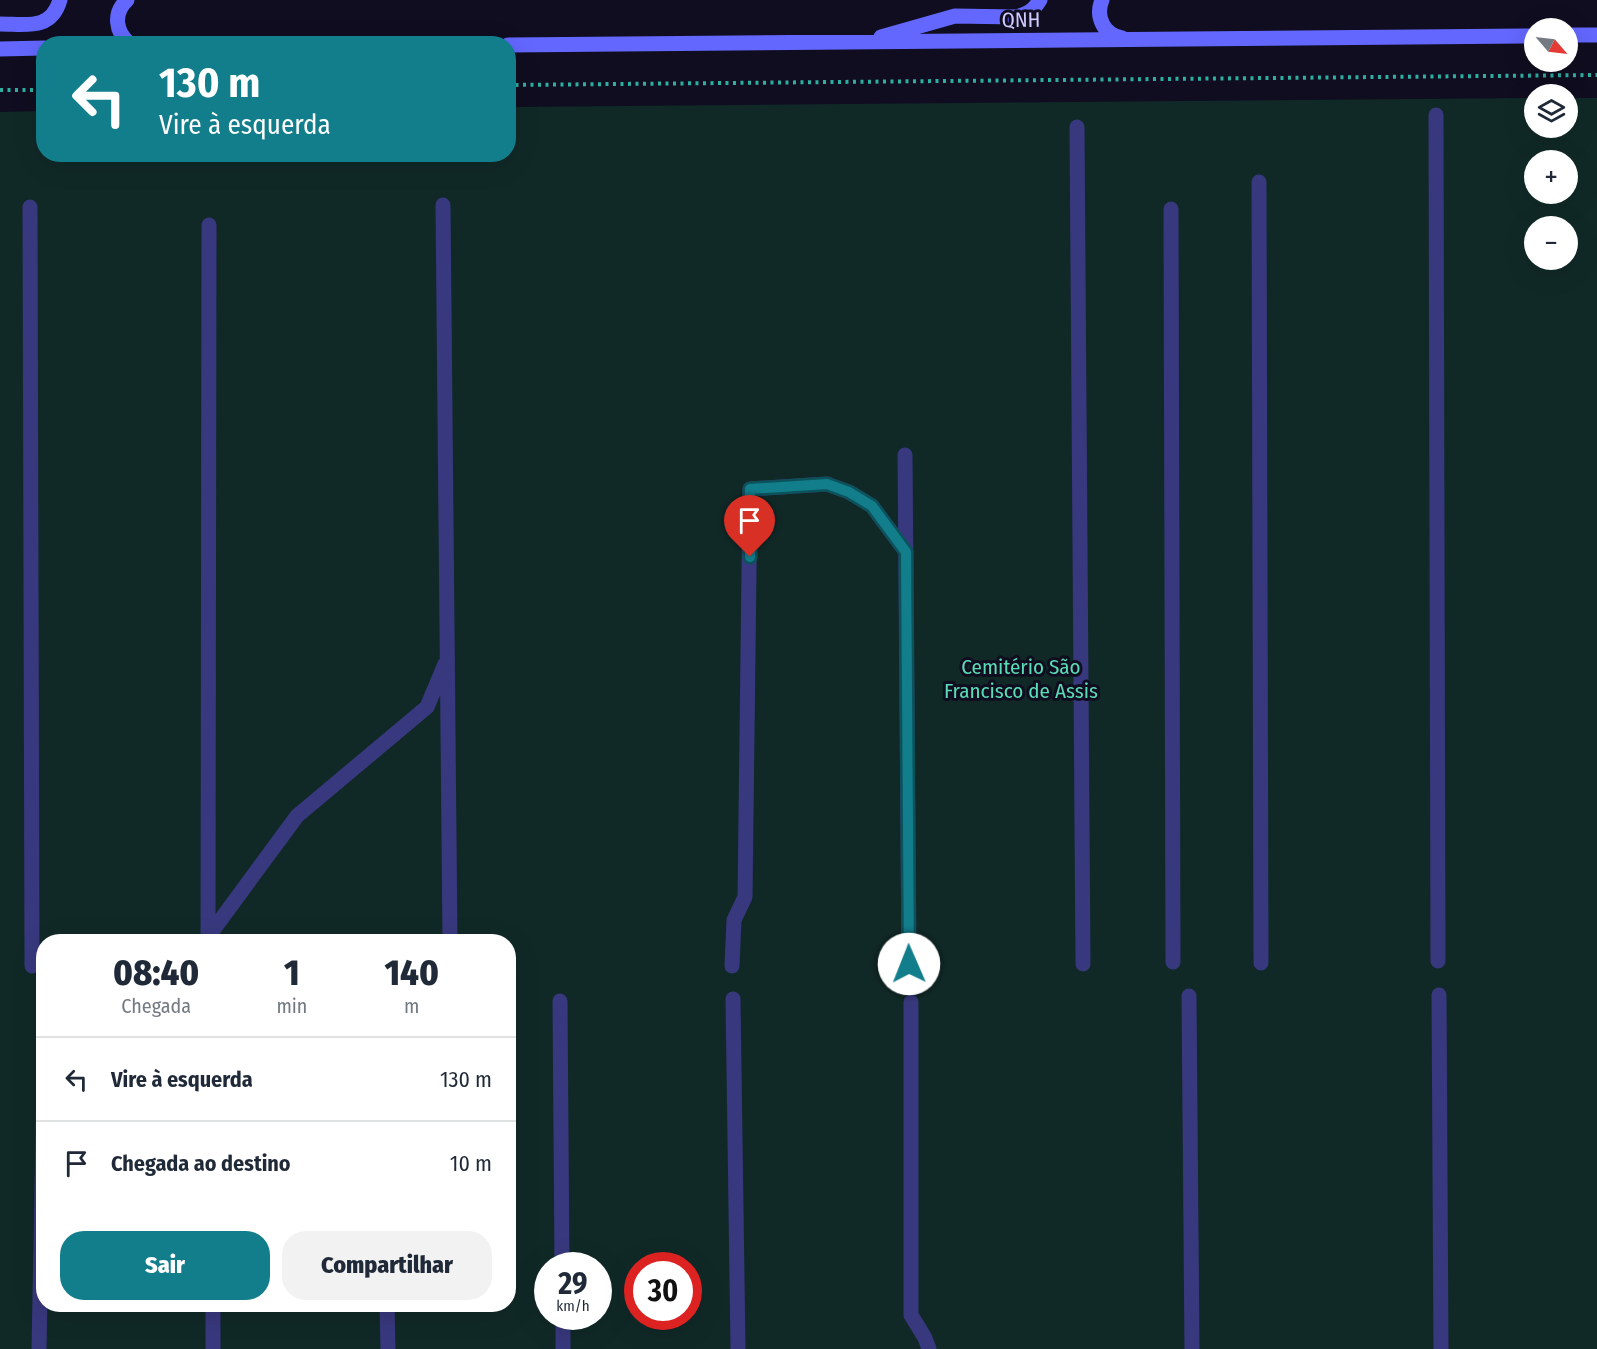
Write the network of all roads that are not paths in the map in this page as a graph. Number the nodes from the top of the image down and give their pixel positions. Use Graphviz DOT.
graph roads {
  1 [pos="60,0"];
  2 [pos="127,0"];
  3 [pos="1040,0"];
  4 [pos="1102,0"];
  5 [pos="0,24"];
  6 [pos="1578,35"];
  7 [pos="1597,35"];
  8 [pos="122,36"];
  9 [pos="1524,36"];
  10 [pos="1126,39"];
  11 [pos="861,43"];
  12 [pos="516,45"];
  13 [pos="36,48"];
  14 [pos="0,49"];
  15 [pos="1436,115"];
  16 [pos="1077,127"];
  17 [pos="1259,182"];
  18 [pos="443,205"];
  19 [pos="30,207"];
  20 [pos="1171,208"];
  21 [pos="209,225"];
  22 [pos="905,455"];
  23 [pos="906,552"];
  24 [pos="447,660"];
  25 [pos="208,934"];
  26 [pos="212,934"];
  27 [pos="450,934"];
  28 [pos="1173,962"];
  29 [pos="1438,962"];
  30 [pos="1261,963"];
  31 [pos="909,964"];
  32 [pos="1083,964"];
  33 [pos="32,966"];
  34 [pos="732,966"];
  35 [pos="1439,995"];
  36 [pos="1189,996"];
  37 [pos="733,999"];
  38 [pos="560,1001"];
  39 [pos="911,1002"];
  40 [pos="562,1252"];
  41 [pos="40,1312"];
  42 [pos="213,1312"];
  43 [pos="387,1312"];
  44 [pos="563,1330"];
  45 [pos="39,1349"];
  46 [pos="213,1349"];
  47 [pos="388,1349"];
  48 [pos="563,1349"];
  49 [pos="738,1349"];
  50 [pos="929,1349"];
  51 [pos="1192,1349"];
  52 [pos="1441,1349"];
  1 -- 5 [label="street"];
  2 -- 8 [label="street"];
  3 -- 11 [label="street"];
  4 -- 10 [label="street"];
  6 -- 7 [label="street"];
  9 -- 10 [label="street, QNH"];
  10 -- 11 [label="street, QNH"];
  11 -- 12 [label="street, QNH"];
  13 -- 14 [label="street"];
  15 -- 29 [label="street"];
  16 -- 32 [label="street"];
  17 -- 30 [label="street"];
  18 -- 24 [label="street"];
  19 -- 33 [label="street"];
  20 -- 28 [label="street"];
  21 -- 25 [label="street"];
  22 -- 23 [label="street"];
  23 -- 31 [label="street"];
  23 -- 34 [label="street"];
  24 -- 26 [label="street"];
  24 -- 27 [label="street"];
  35 -- 52 [label="street"];
  36 -- 51 [label="street"];
  37 -- 49 [label="street"];
  38 -- 40 [label="street"];
  39 -- 50 [label="street"];
  41 -- 45 [label="street"];
  42 -- 46 [label="street"];
  43 -- 47 [label="street"];
  44 -- 48 [label="street"];
}
